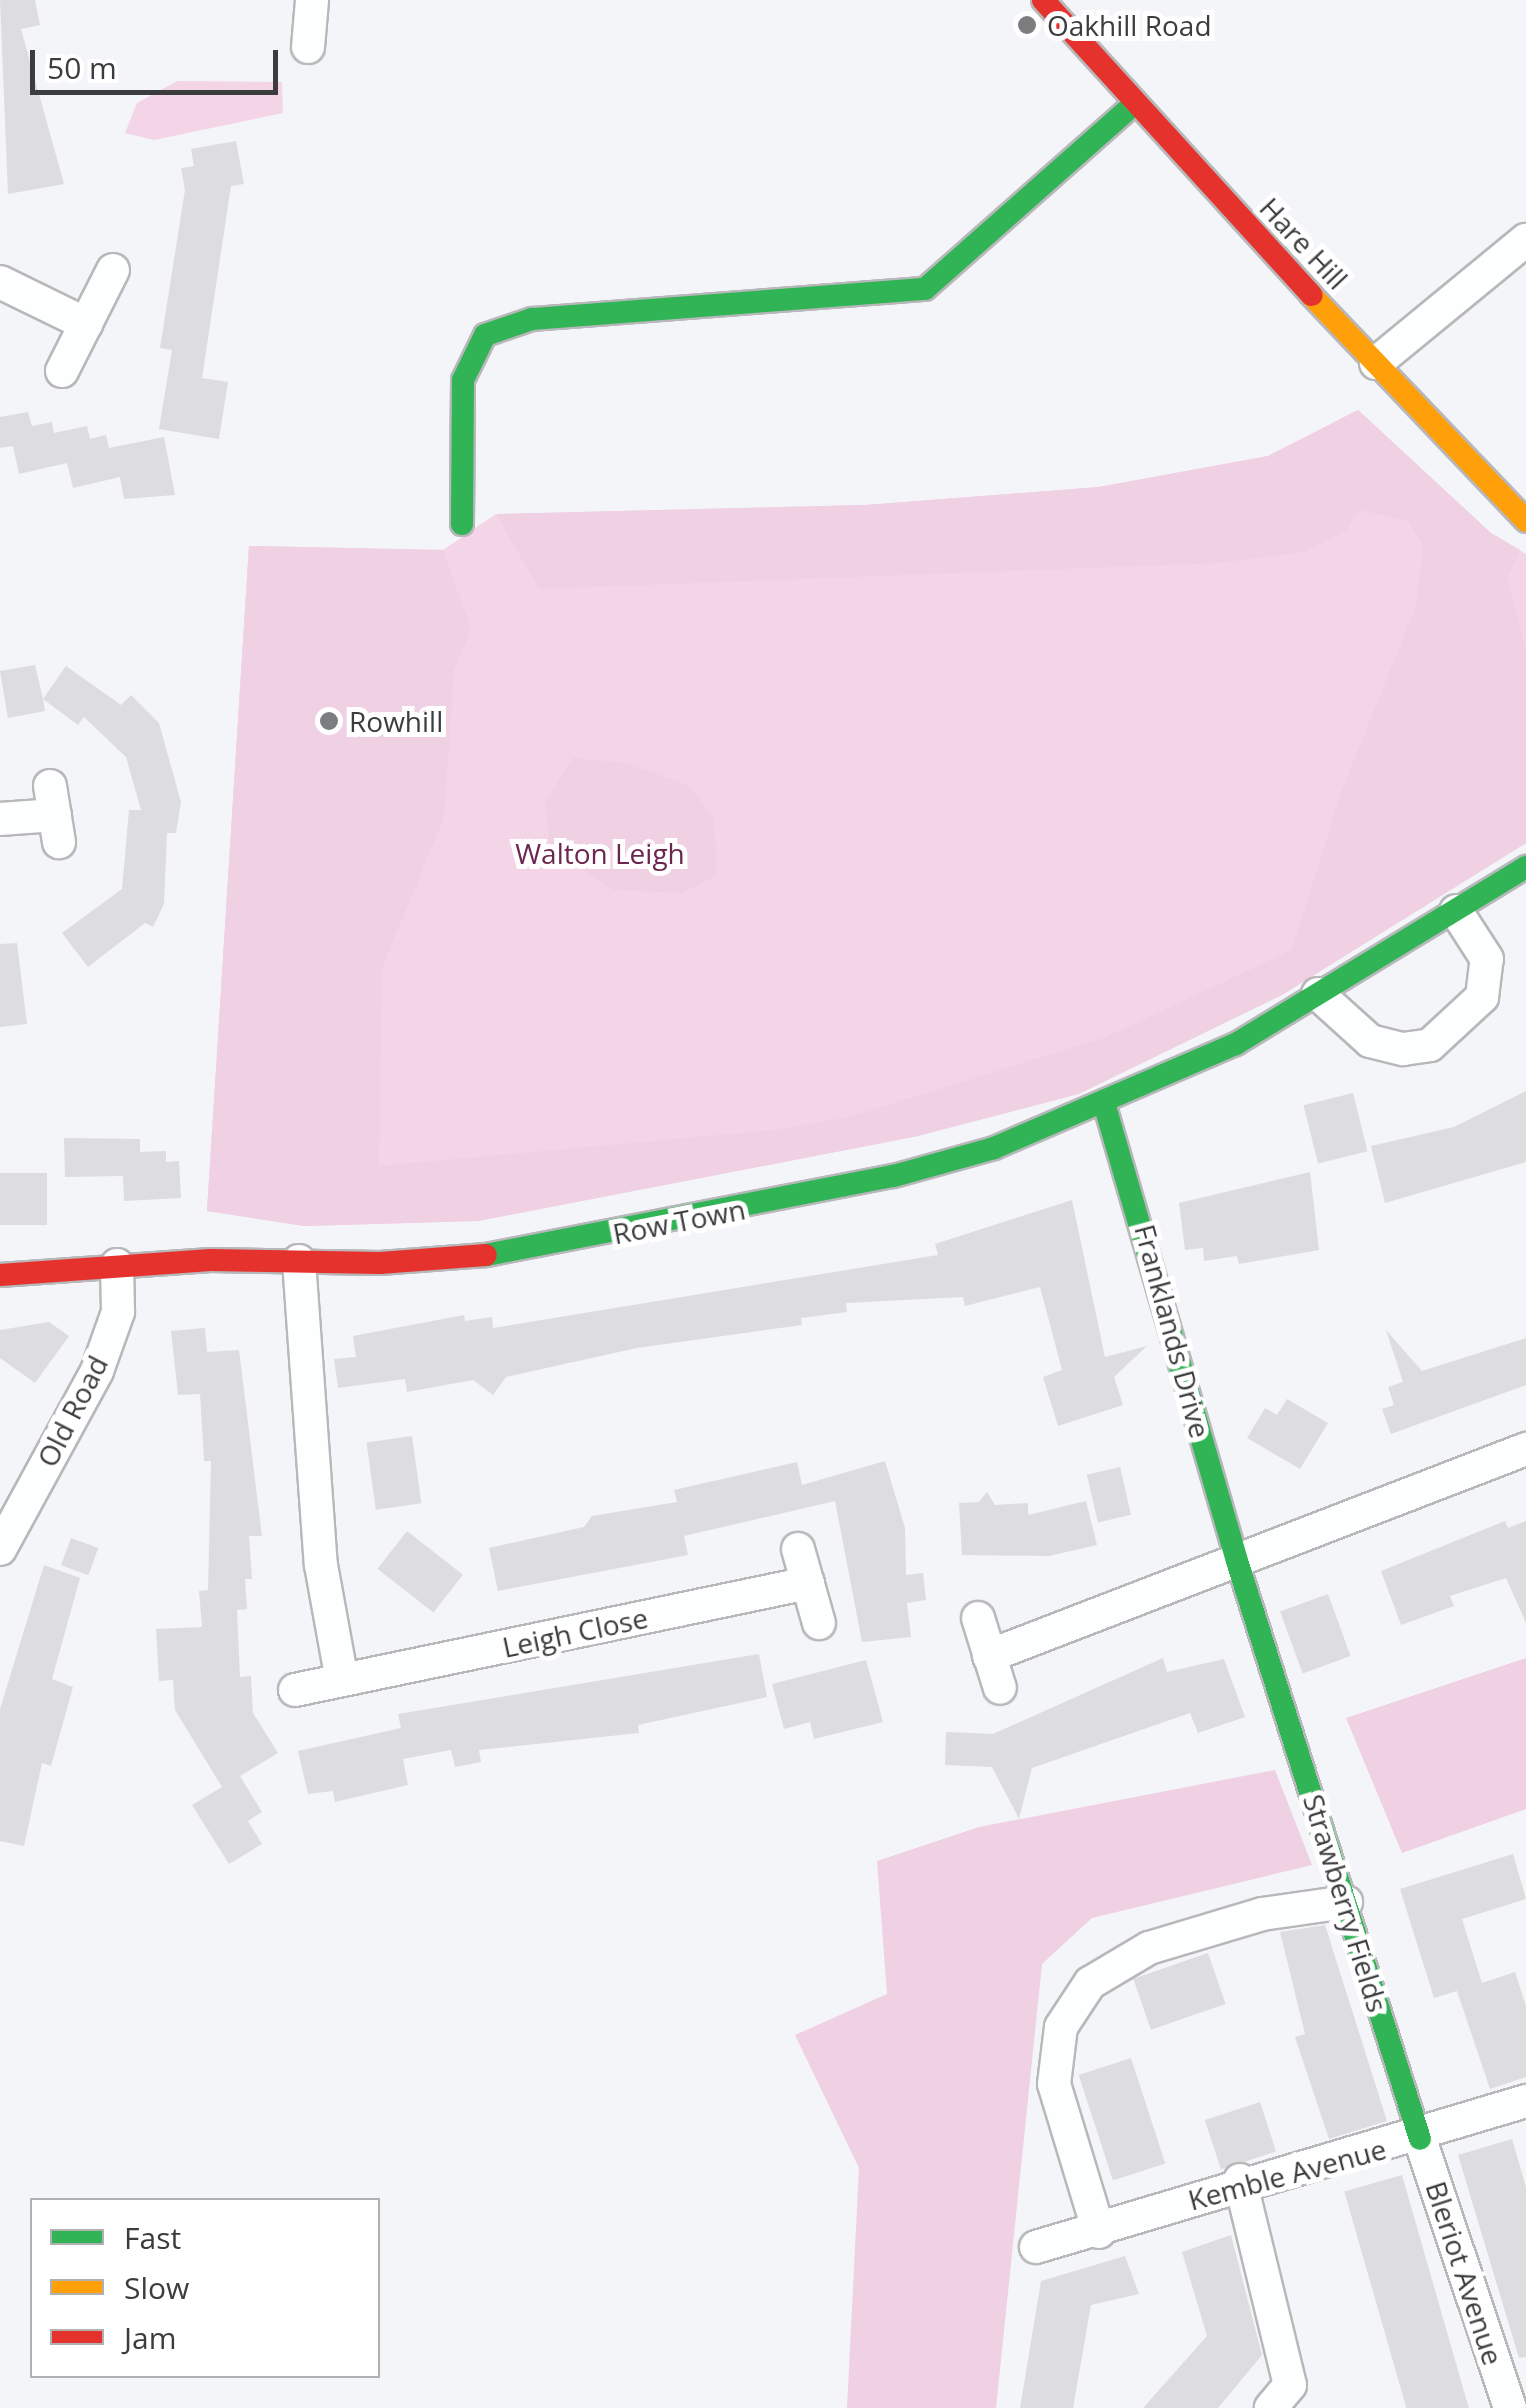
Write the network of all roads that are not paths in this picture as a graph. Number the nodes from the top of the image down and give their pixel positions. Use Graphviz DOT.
graph roads {
  1 [pos="312,0"];
  2 [pos="1043,0"];
  3 [pos="308,48"];
  4 [pos="1134,104"];
  5 [pos="1526,240"];
  6 [pos="113,270"];
  7 [pos="0,282"];
  8 [pos="86,324"];
  9 [pos="1376,364"];
  10 [pos="62,371"];
  11 [pos="1526,522"];
  12 [pos="462,524"];
  13 [pos="55,814"];
  14 [pos="0,818"];
  15 [pos="1526,868"];
  16 [pos="1456,911"];
  17 [pos="1318,994"];
  18 [pos="1104,1103"];
  19 [pos="299,1261"];
  20 [pos="117,1265"];
  21 [pos="0,1275"];
  22 [pos="1526,1449"];
  23 [pos="0,1549"];
  24 [pos="798,1549"];
  25 [pos="1238,1561"];
  26 [pos="808,1583"];
  27 [pos="978,1618"];
  28 [pos="819,1623"];
  29 [pos="990,1656"];
  30 [pos="342,1680"];
  31 [pos="1000,1688"];
  32 [pos="296,1690"];
  33 [pos="1346,1902"];
  34 [pos="1526,2101"];
  35 [pos="1420,2138"];
  36 [pos="1240,2180"];
  37 [pos="1098,2232"];
  38 [pos="1036,2246"];
  39 [pos="1271,2408"];
  40 [pos="1510,2408"];
  1 -- 3 [label="street"];
  2 -- 4 [label="street, Hare Hill"];
  4 -- 9 [label="street, Hare Hill"];
  4 -- 12 [label="street"];
  5 -- 9 [label="street"];
  6 -- 8 [label="street"];
  7 -- 8 [label="street"];
  8 -- 10 [label="street"];
  9 -- 11 [label="street, Hare Hill"];
  13 -- 14 [label="street"];
  15 -- 16 [label="street, Row Town"];
  16 -- 17 [label="street, Row Town"];
  16 -- 17 [label="street"];
  17 -- 18 [label="street, Row Town"];
  18 -- 19 [label="street, Row Town"];
  18 -- 25 [label="street, Franklands Drive"];
  19 -- 20 [label="street, Row Town"];
  19 -- 30 [label="street"];
  20 -- 21 [label="street, Row Town"];
  20 -- 23 [label="street, Old Road"];
  22 -- 25 [label="street"];
  24 -- 26 [label="street"];
  25 -- 29 [label="street"];
  25 -- 33 [label="street, Strawberry Fields"];
  26 -- 28 [label="street"];
  26 -- 30 [label="street, Leigh Close"];
  27 -- 29 [label="street"];
  29 -- 31 [label="street"];
  30 -- 32 [label="street, Leigh Close"];
  33 -- 35 [label="street, Strawberry Fields"];
  33 -- 37 [label="street"];
  34 -- 35 [label="street"];
  35 -- 36 [label="street, Kemble Avenue"];
  35 -- 40 [label="street, Bleriot Avenue"];
  36 -- 37 [label="street, Kemble Avenue"];
  36 -- 39 [label="street"];
  37 -- 38 [label="street, Kemble Avenue"];
}
